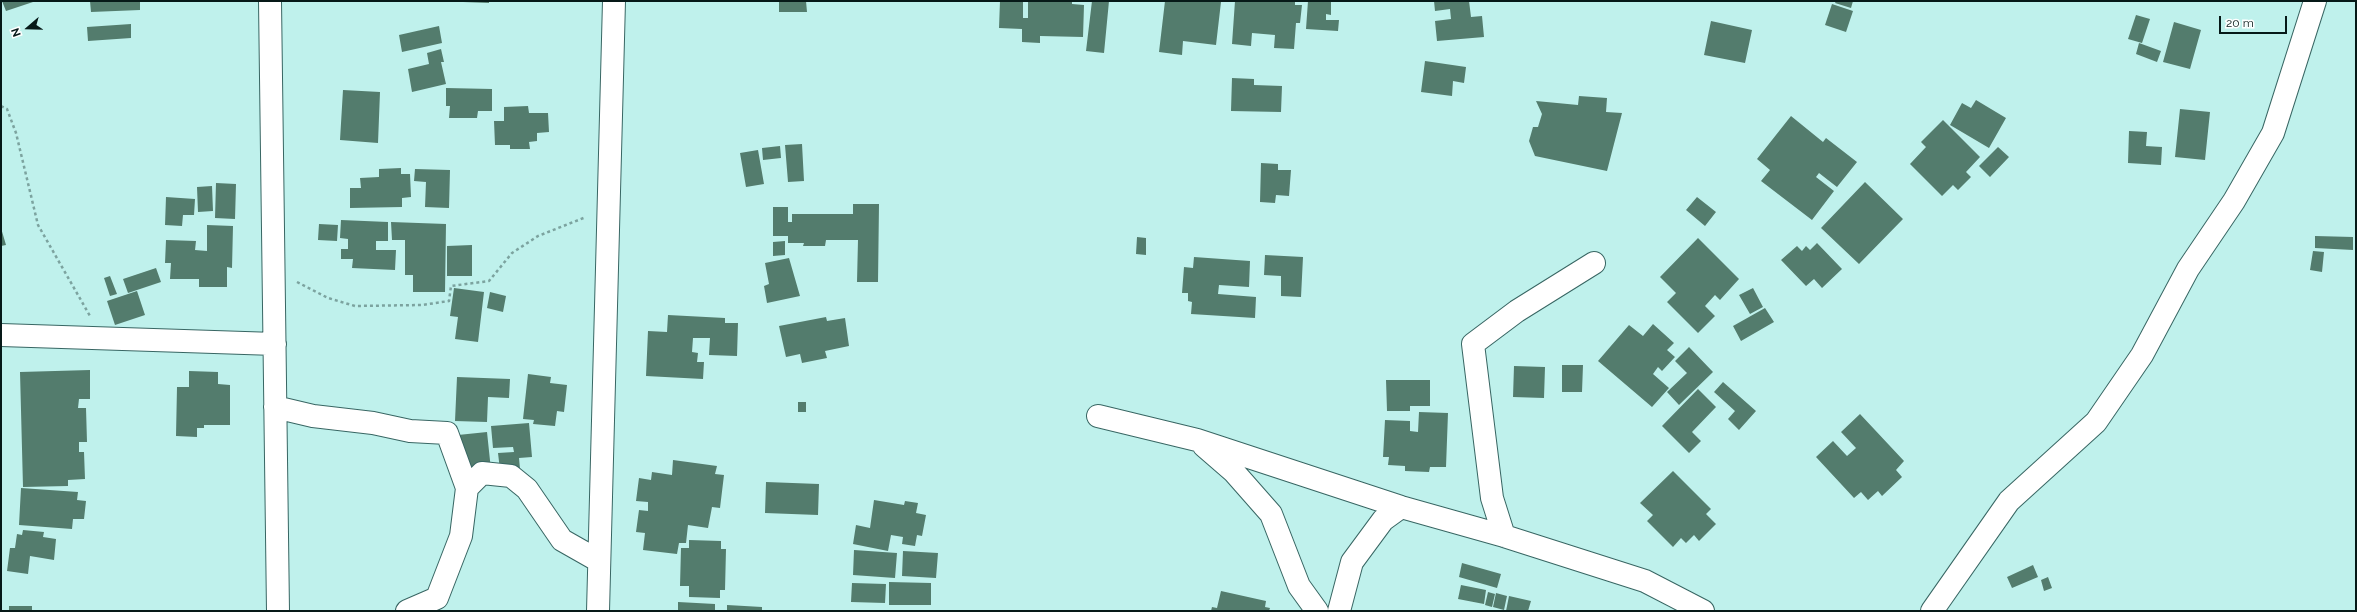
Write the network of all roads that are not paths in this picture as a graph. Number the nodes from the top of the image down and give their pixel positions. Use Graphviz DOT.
graph roads {
  1 [pos="270,1"];
  2 [pos="614,1"];
  3 [pos="2315,1"];
  4 [pos="1594,263"];
  5 [pos="1,335"];
  6 [pos="275,344"];
  7 [pos="275,407"];
  8 [pos="1098,416"];
  9 [pos="1197,440"];
  10 [pos="467,488"];
  11 [pos="1401,507"];
  12 [pos="1504,536"];
  13 [pos="599,561"];
  14 [pos="278,611"];
  15 [pos="407,611"];
  16 [pos="598,611"];
  17 [pos="1317,611"];
  18 [pos="1339,611"];
  19 [pos="1703,611"];
  20 [pos="1932,611"];
  1 -- 6 [label="street"];
  2 -- 13 [label="street"];
  3 -- 20 [label="street"];
  4 -- 12 [label="street"];
  5 -- 6 [label="street"];
  6 -- 7 [label="street"];
  7 -- 10 [label="street"];
  7 -- 14 [label="street"];
  8 -- 9 [label="street"];
  9 -- 11 [label="street"];
  9 -- 17 [label="street"];
  10 -- 13 [label="street"];
  10 -- 15 [label="street"];
  11 -- 12 [label="street"];
  11 -- 18 [label="street"];
  12 -- 19 [label="street"];
  13 -- 16 [label="street"];
}
